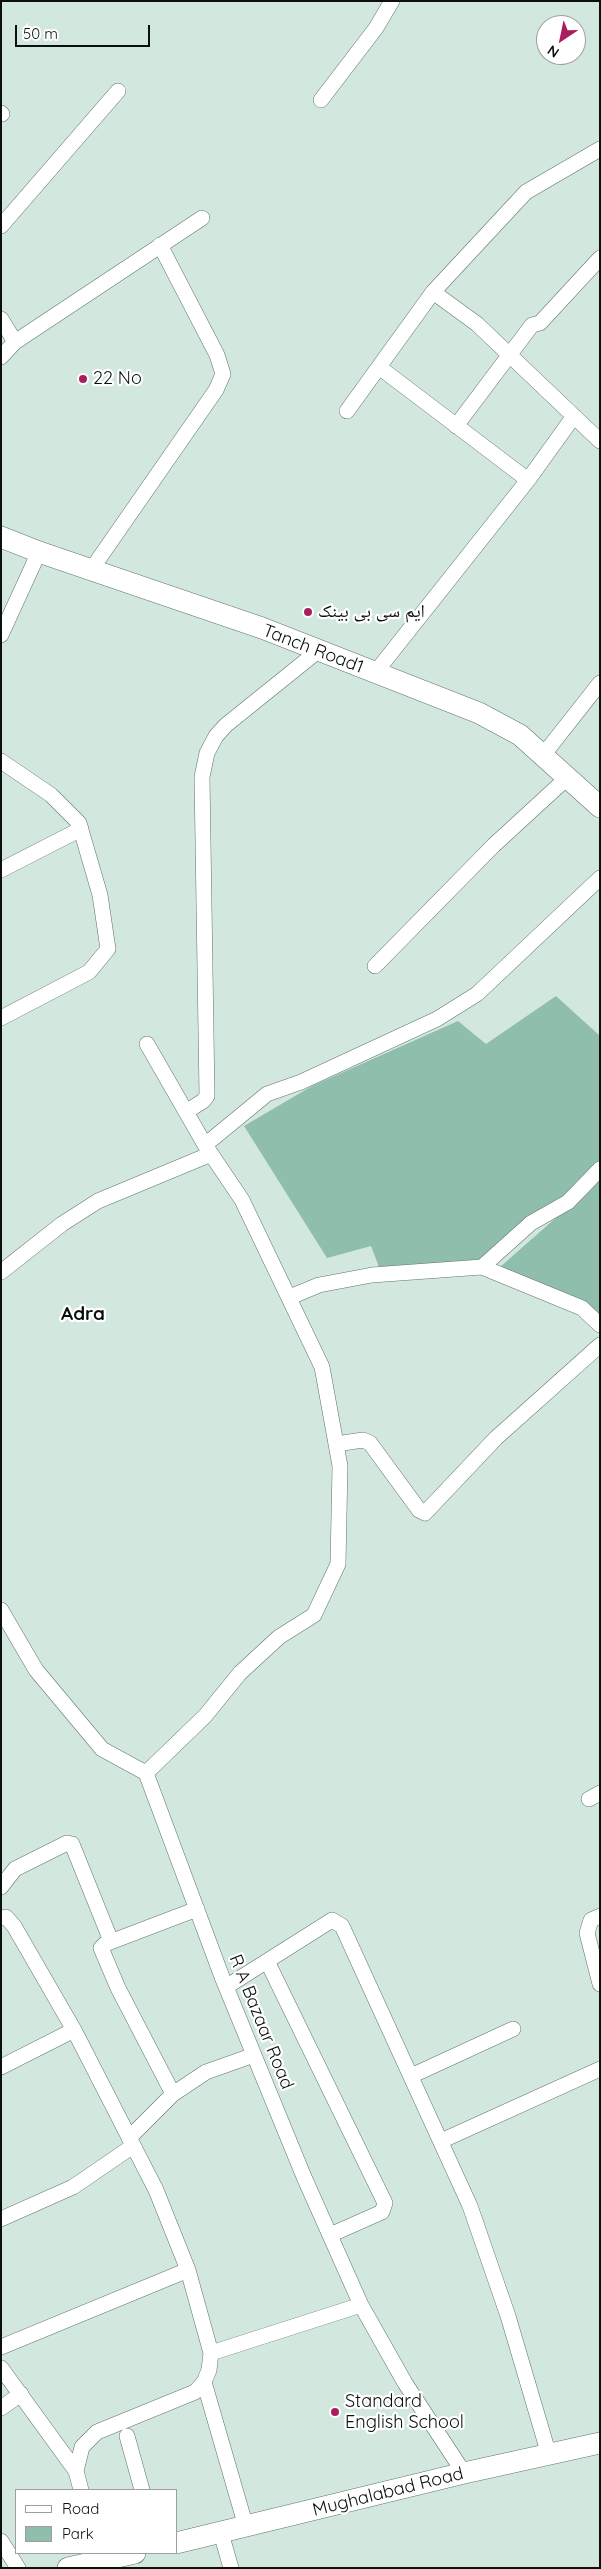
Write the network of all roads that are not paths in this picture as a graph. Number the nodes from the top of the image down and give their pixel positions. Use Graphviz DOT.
graph roads {
  1 [pos="392,1"];
  2 [pos="118,91"];
  3 [pos="321,100"];
  4 [pos="600,149"];
  5 [pos="202,218"];
  6 [pos="1,226"];
  7 [pos="160,245"];
  8 [pos="600,258"];
  9 [pos="433,292"];
  10 [pos="1,319"];
  11 [pos="15,342"];
  12 [pos="509,354"];
  13 [pos="1,356"];
  14 [pos="378,367"];
  15 [pos="347,411"];
  16 [pos="574,416"];
  17 [pos="456,426"];
  18 [pos="600,441"];
  19 [pos="528,480"];
  20 [pos="1,537"];
  21 [pos="39,552"];
  22 [pos="91,570"];
  23 [pos="1,635"];
  24 [pos="318,651"];
  25 [pos="375,673"];
  26 [pos="600,683"];
  27 [pos="544,754"];
  28 [pos="1,761"];
  29 [pos="568,776"];
  30 [pos="600,807"];
  31 [pos="81,829"];
  32 [pos="1,870"];
  33 [pos="600,878"];
  34 [pos="375,966"];
  35 [pos="1,1018"];
  36 [pos="146,1044"];
  37 [pos="186,1112"];
  38 [pos="208,1149"];
  39 [pos="600,1169"];
  40 [pos="482,1268"];
  41 [pos="1,1272"];
  42 [pos="290,1297"];
  43 [pos="600,1325"];
  44 [pos="600,1345"];
  45 [pos="336,1444"];
  46 [pos="1,1610"];
  47 [pos="146,1773"];
  48 [pos="1,1887"];
  49 [pos="197,1909"];
  50 [pos="600,1916"];
  51 [pos="1,1918"];
  52 [pos="111,1941"];
  53 [pos="267,1961"];
  54 [pos="600,1984"];
  55 [pos="226,1987"];
  56 [pos="513,2029"];
  57 [pos="74,2030"];
  58 [pos="254,2055"];
  59 [pos="1,2067"];
  60 [pos="600,2069"];
  61 [pos="411,2076"];
  62 [pos="173,2094"];
  63 [pos="441,2141"];
  64 [pos="131,2142"];
  65 [pos="1,2219"];
  66 [pos="330,2235"];
  67 [pos="188,2270"];
  68 [pos="361,2305"];
  69 [pos="1,2347"];
  70 [pos="211,2353"];
  71 [pos="1,2368"];
  72 [pos="204,2382"];
  73 [pos="21,2394"];
  74 [pos="1,2408"];
  75 [pos="127,2436"];
  76 [pos="600,2443"];
  77 [pos="548,2455"];
  78 [pos="76,2471"];
  79 [pos="464,2473"];
  80 [pos="81,2489"];
  81 [pos="142,2489"];
  82 [pos="246,2527"];
  83 [pos="221,2533"];
  84 [pos="1,2541"];
  85 [pos="178,2543"];
  86 [pos="126,2554"];
  87 [pos="99,2557"];
  88 [pos="18,2568"];
  89 [pos="68,2568"];
  90 [pos="231,2568"];
  1 -- 3 [label="street"];
  2 -- 6 [label="street"];
  4 -- 9 [label="street"];
  5 -- 7 [label="street"];
  7 -- 11 [label="street"];
  7 -- 22 [label="street"];
  8 -- 12 [label="street"];
  9 -- 12 [label="street"];
  9 -- 14 [label="street"];
  10 -- 11 [label="street"];
  11 -- 13 [label="street"];
  12 -- 16 [label="street"];
  12 -- 17 [label="street"];
  14 -- 15 [label="street"];
  14 -- 17 [label="street"];
  16 -- 18 [label="street"];
  16 -- 19 [label="street"];
  17 -- 19 [label="street"];
  19 -- 25 [label="street"];
  20 -- 21 [label="street, Tanch Road1"];
  21 -- 22 [label="street, Tanch Road1"];
  21 -- 23 [label="street"];
  22 -- 24 [label="street, Tanch Road1"];
  24 -- 25 [label="street, Tanch Road1"];
  24 -- 37 [label="street"];
  25 -- 27 [label="street, Tanch Road1"];
  26 -- 27 [label="street"];
  27 -- 29 [label="street, Tanch Road1"];
  28 -- 31 [label="street"];
  29 -- 30 [label="street, Tanch Road1"];
  29 -- 34 [label="street"];
  31 -- 32 [label="street"];
  31 -- 35 [label="street"];
  33 -- 38 [label="street"];
  36 -- 37 [label="street"];
  37 -- 38 [label="street"];
  38 -- 41 [label="street"];
  38 -- 42 [label="street"];
  39 -- 40 [label="street"];
  40 -- 42 [label="street"];
  40 -- 43 [label="street"];
  42 -- 45 [label="street"];
  44 -- 45 [label="street"];
  45 -- 47 [label="street"];
  46 -- 47 [label="street"];
  47 -- 49 [label="street, R A Bazaar Road"];
  48 -- 52 [label="street"];
  49 -- 52 [label="street"];
  49 -- 55 [label="street, R A Bazaar Road"];
  50 -- 54 [label="street"];
  51 -- 57 [label="street"];
  52 -- 62 [label="street"];
  53 -- 55 [label="street"];
  53 -- 61 [label="street"];
  53 -- 66 [label="street"];
  55 -- 58 [label="street, R A Bazaar Road"];
  56 -- 61 [label="street"];
  57 -- 59 [label="street"];
  57 -- 64 [label="street"];
  58 -- 62 [label="street"];
  58 -- 66 [label="street, R A Bazaar Road"];
  60 -- 63 [label="street"];
  61 -- 63 [label="street"];
  62 -- 64 [label="street"];
  63 -- 77 [label="street"];
  64 -- 65 [label="street"];
  64 -- 67 [label="street"];
  66 -- 68 [label="street, R A Bazaar Road"];
  67 -- 69 [label="street"];
  67 -- 70 [label="street"];
  68 -- 70 [label="street"];
  68 -- 79 [label="street, R A Bazaar Road"];
  70 -- 72 [label="street"];
  71 -- 73 [label="street"];
  72 -- 78 [label="street"];
  72 -- 82 [label="street"];
  73 -- 74 [label="street"];
  73 -- 78 [label="street"];
  75 -- 81 [label="street"];
  76 -- 77 [label="street, Mughalabad Road"];
  77 -- 79 [label="street, Mughalabad Road"];
  78 -- 80 [label="street"];
  79 -- 82 [label="street, Mughalabad Road"];
  82 -- 83 [label="street, Mughalabad Road"];
  83 -- 85 [label="street, Mughalabad Road"];
  83 -- 90 [label="street"];
  84 -- 88 [label="street"];
  86 -- 87 [label="street"];
  87 -- 89 [label="street"];
}
